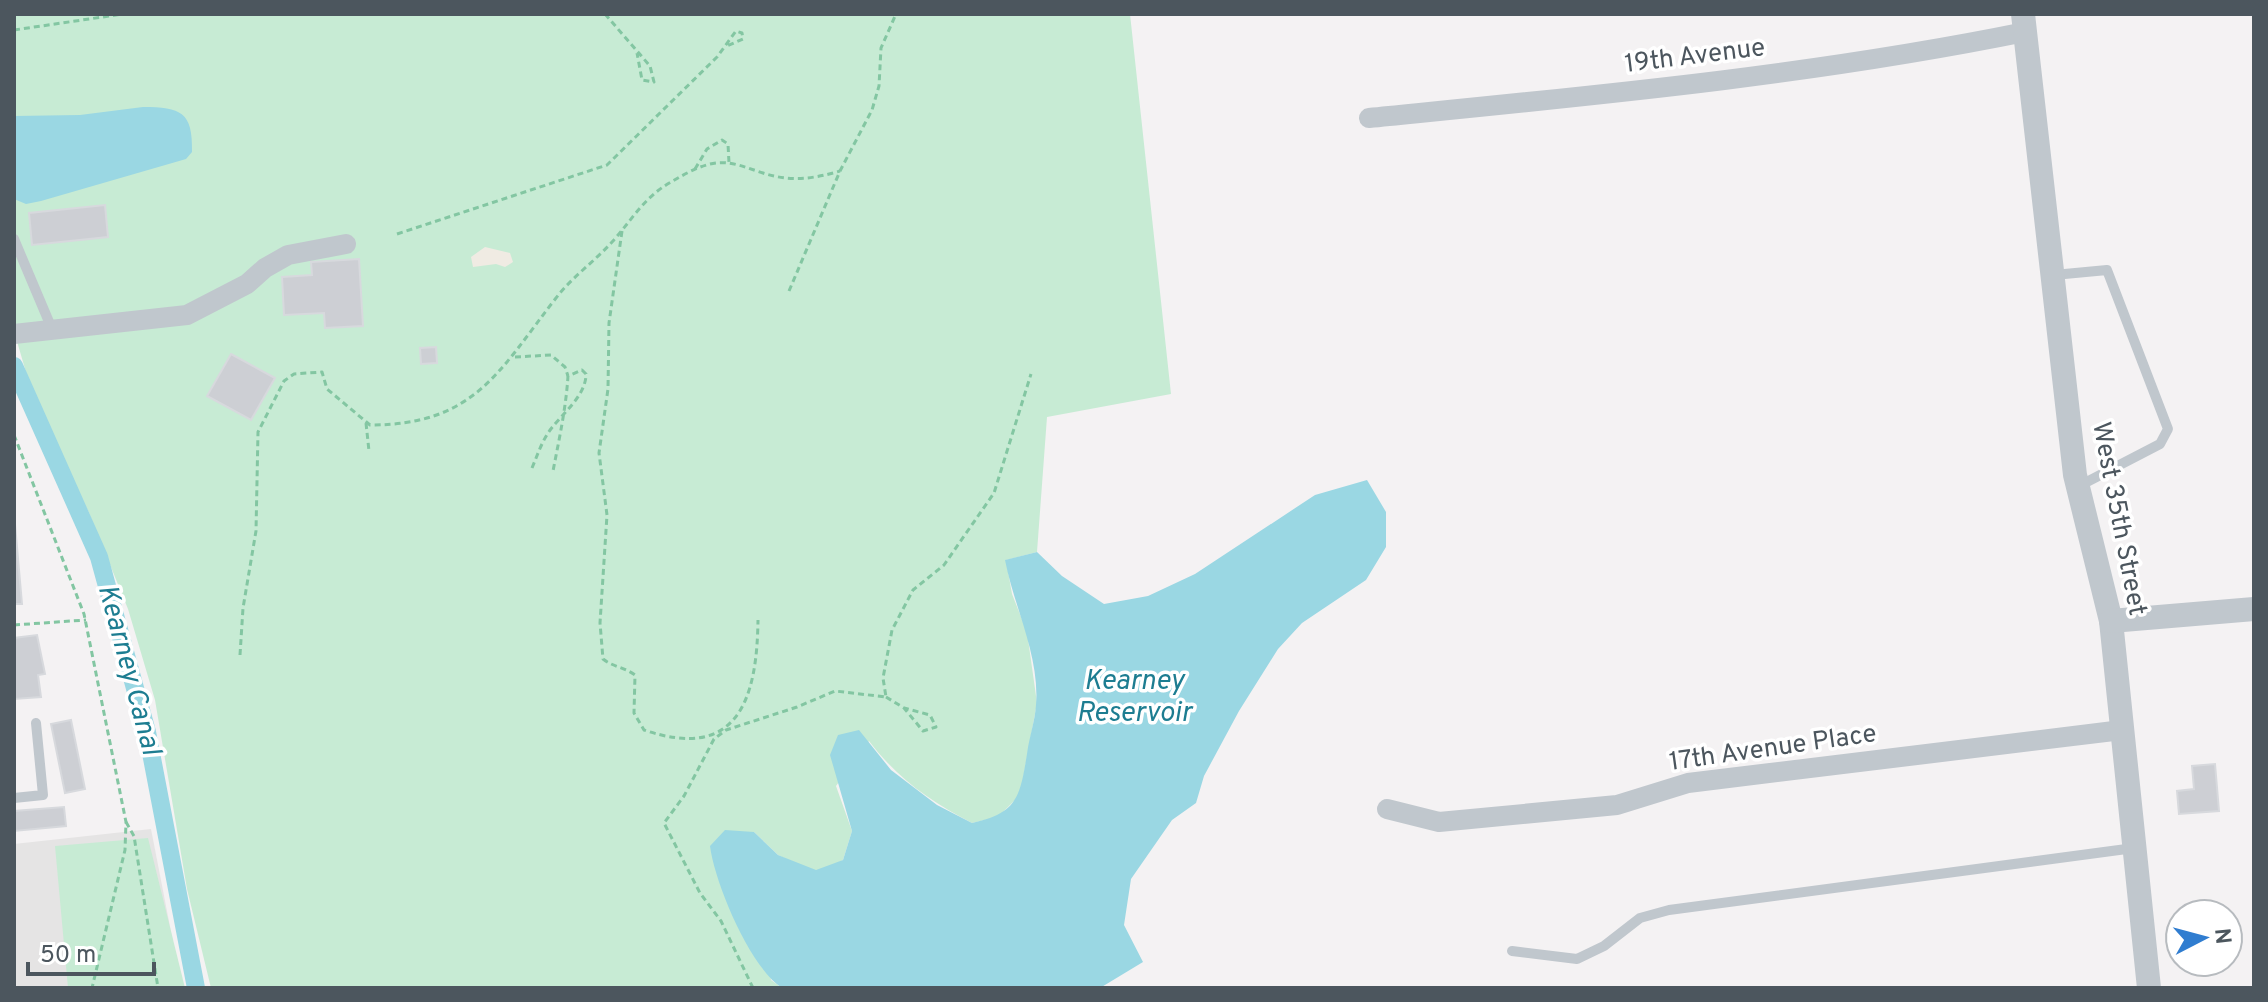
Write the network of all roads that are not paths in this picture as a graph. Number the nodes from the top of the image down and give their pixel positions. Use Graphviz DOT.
graph roads {
  1 [pos="2024,23"];
  2 [pos="1369,118"];
  3 [pos="14,239"];
  4 [pos="346,244"];
  5 [pos="2052,276"];
  6 [pos="33,332"];
  7 [pos="2078,487"];
  8 [pos="2254,609"];
  9 [pos="2111,621"];
  10 [pos="36,723"];
  11 [pos="2122,730"];
  12 [pos="14,798"];
  13 [pos="1387,809"];
  14 [pos="2134,848"];
  15 [pos="1512,951"];
  16 [pos="2149,988"];
  1 -- 2 [label="street, 19th Avenue"];
  1 -- 5 [label="street, West 35th Street"];
  3 -- 6 [label="lane"];
  4 -- 6 [label="street"];
  5 -- 7 [label="street, West 35th Street"];
  5 -- 7 [label="lane"];
  7 -- 9 [label="street, West 35th Street"];
  8 -- 9 [label="street"];
  9 -- 11 [label="street, West 35th Street"];
  10 -- 12 [label="lane"];
  11 -- 13 [label="street, 17th Avenue Place"];
  11 -- 14 [label="street, West 35th Street"];
  14 -- 15 [label="lane"];
  14 -- 16 [label="street, West 35th Street"];
}
